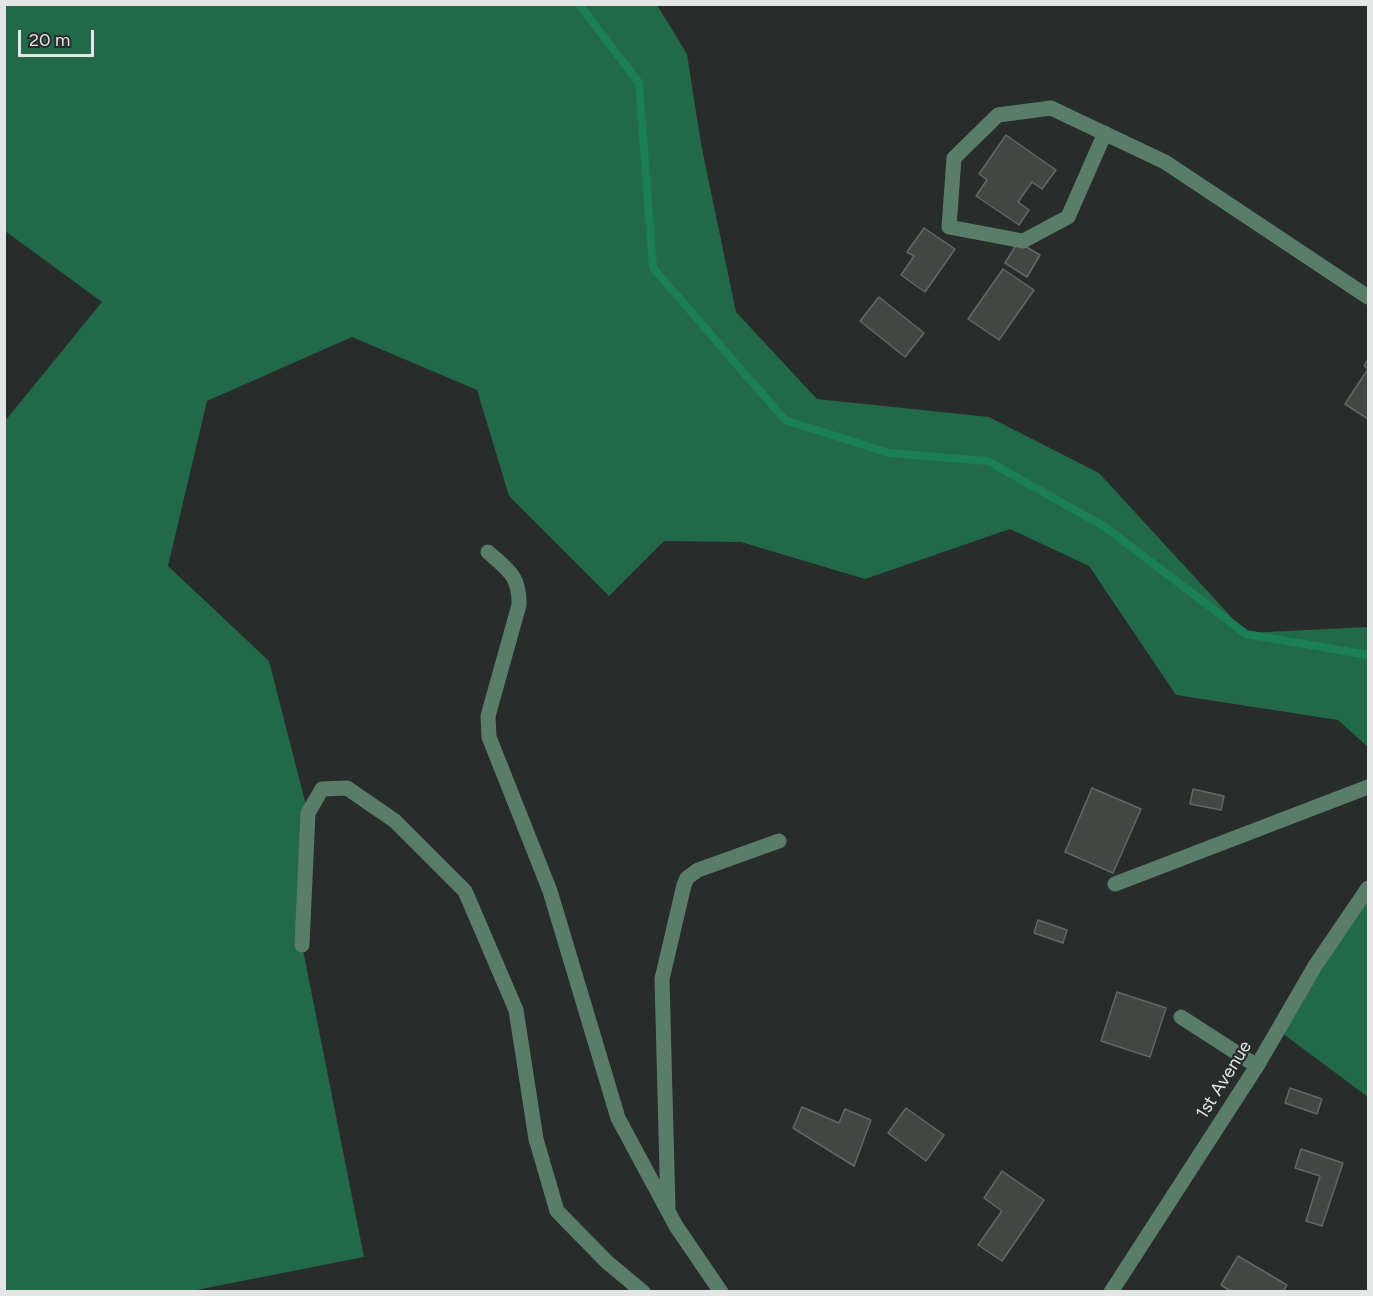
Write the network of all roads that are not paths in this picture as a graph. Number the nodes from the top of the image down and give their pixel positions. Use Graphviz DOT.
graph roads {
  1 [pos="1106,133"];
  2 [pos="1368,297"];
  3 [pos="488,552"];
  4 [pos="1368,787"];
  5 [pos="779,841"];
  6 [pos="1115,884"];
  7 [pos="1368,888"];
  8 [pos="302,945"];
  9 [pos="1180,1017"];
  10 [pos="1257,1066"];
  11 [pos="668,1212"];
  12 [pos="643,1292"];
  13 [pos="721,1292"];
  14 [pos="1111,1292"];
  1 -- 1 [label="street"];
  1 -- 2 [label="street"];
  3 -- 11 [label="street"];
  4 -- 6 [label="street"];
  5 -- 11 [label="street"];
  7 -- 10 [label="street, 1st Avenue"];
  8 -- 12 [label="street"];
  9 -- 10 [label="street"];
  10 -- 14 [label="street, 1st Avenue"];
  11 -- 13 [label="street"];
}
